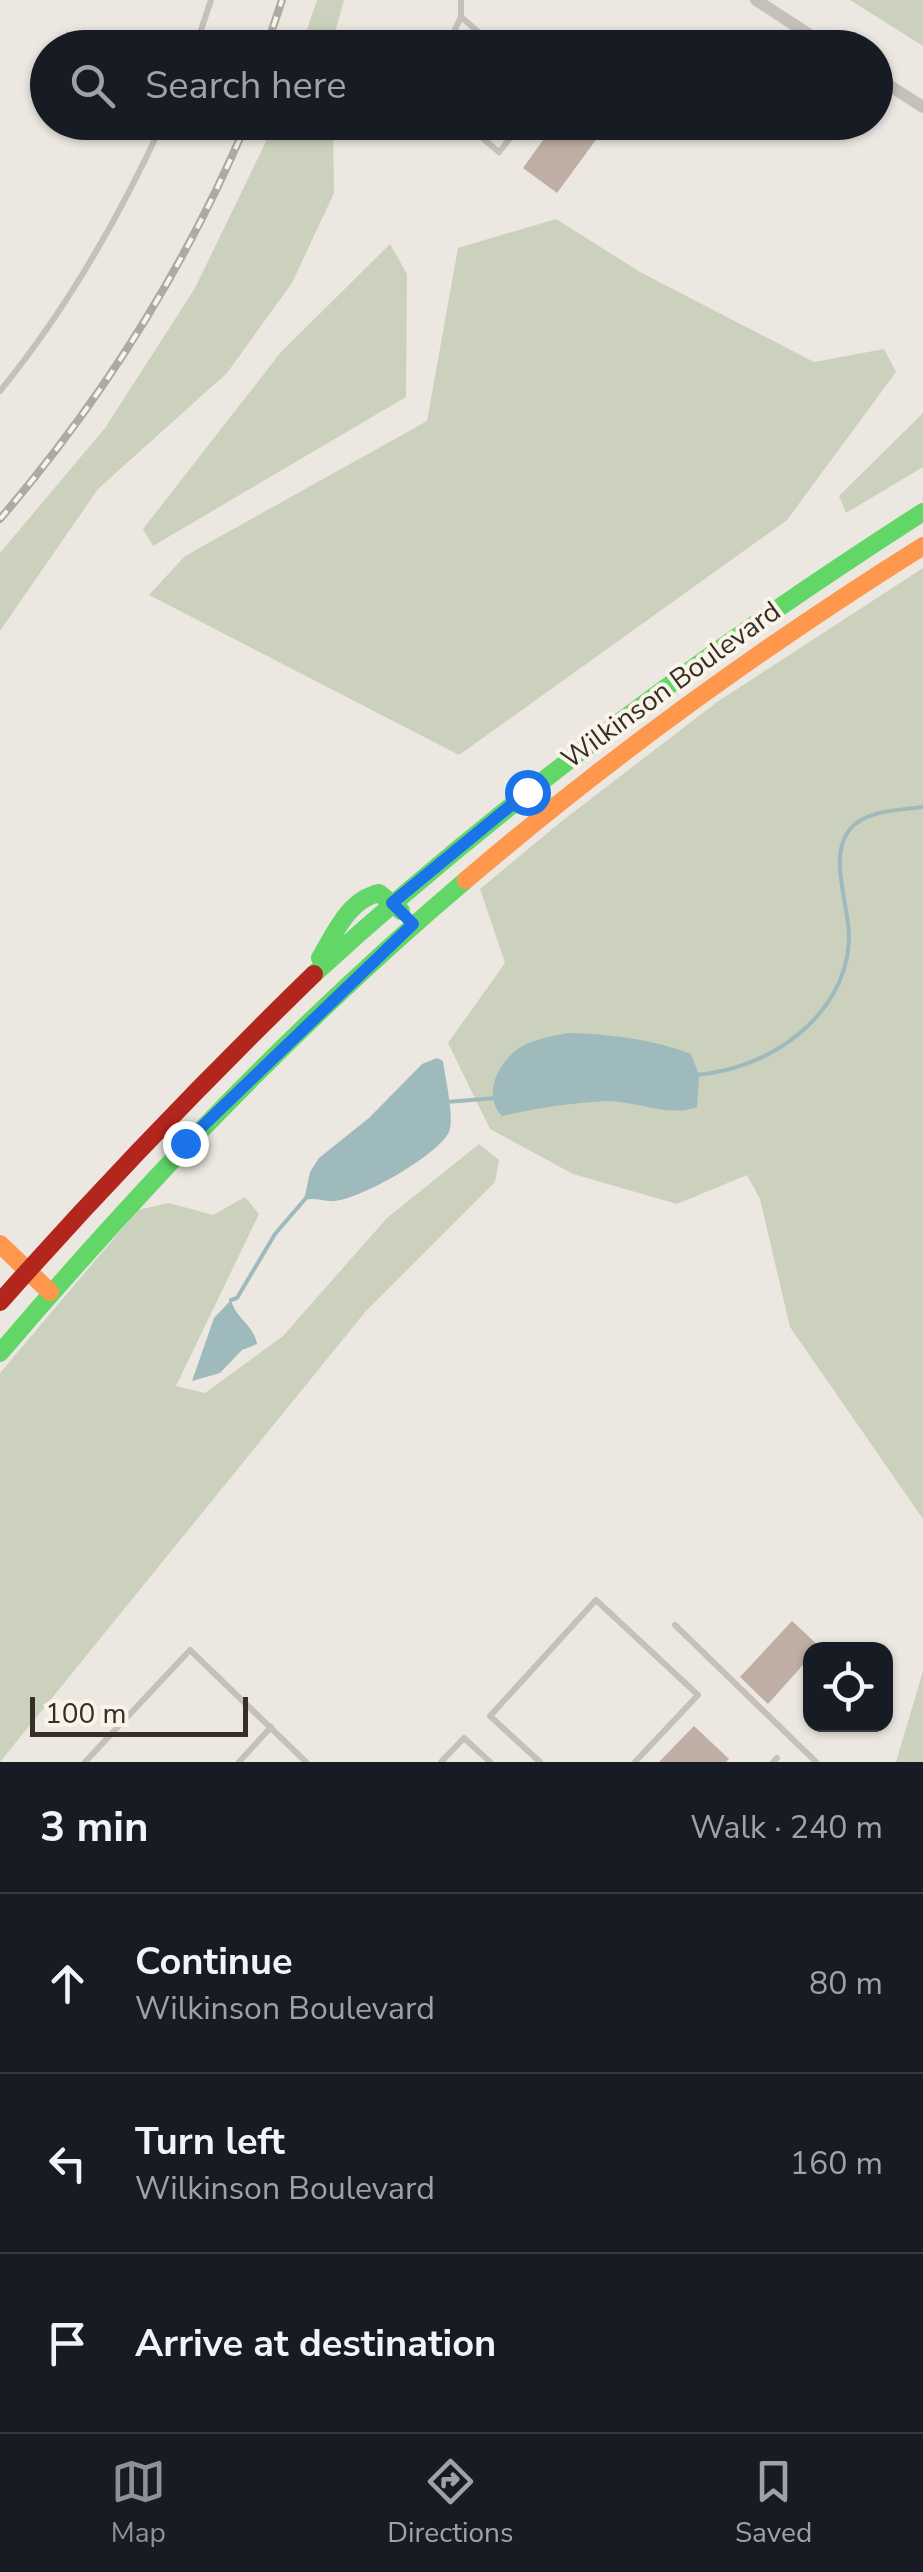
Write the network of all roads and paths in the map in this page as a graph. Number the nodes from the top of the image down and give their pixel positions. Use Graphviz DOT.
graph roads {
  1 [pos="211,0"];
  2 [pos="461,0"];
  3 [pos="756,0"];
  4 [pos="461,17"];
  5 [pos="201,30"];
  6 [pos="455,30"];
  7 [pos="476,30"];
  8 [pos="802,30"];
  9 [pos="893,88"];
  10 [pos="923,108"];
  11 [pos="155,140"];
  12 [pos="485,140"];
  13 [pos="509,140"];
  14 [pos="0,391"];
  15 [pos="923,512"];
  16 [pos="923,546"];
  17 [pos="392,903"];
  18 [pos="413,924"];
  19 [pos="0,1244"];
  20 [pos="26,1272"];
  21 [pos="50,1292"];
  22 [pos="0,1302"];
  23 [pos="0,1352"];
  24 [pos="675,1625"];
  25 [pos="271,1728"];
  26 [pos="85,1762"];
  27 [pos="239,1762"];
  28 [pos="306,1762"];
  29 [pos="441,1762"];
  30 [pos="490,1762"];
  31 [pos="540,1762"];
  32 [pos="636,1762"];
  33 [pos="816,1762"];
  1 -- 5 [label="lane"];
  2 -- 4 [label="lane"];
  3 -- 8 [label="street"];
  4 -- 6 [label="lane"];
  4 -- 7 [label="lane"];
  9 -- 10 [label="street"];
  11 -- 14 [label="lane"];
  12 -- 13 [label="lane"];
  15 -- 17 [label="main road, Wilkinson Boulevard"];
  16 -- 18 [label="main road, Wilkinson Boulevard"];
  17 -- 18 [label="main road"];
  17 -- 20 [label="main road"];
  18 -- 21 [label="main road, Wilkinson Boulevard"];
  19 -- 20 [label="main road"];
  20 -- 21 [label="main road"];
  20 -- 22 [label="main road"];
  21 -- 23 [label="main road, Wilkinson Boulevard"];
  24 -- 33 [label="lane"];
  25 -- 26 [label="lane"];
  25 -- 27 [label="lane"];
  25 -- 28 [label="lane"];
  29 -- 30 [label="lane"];
  31 -- 32 [label="lane"];
}
